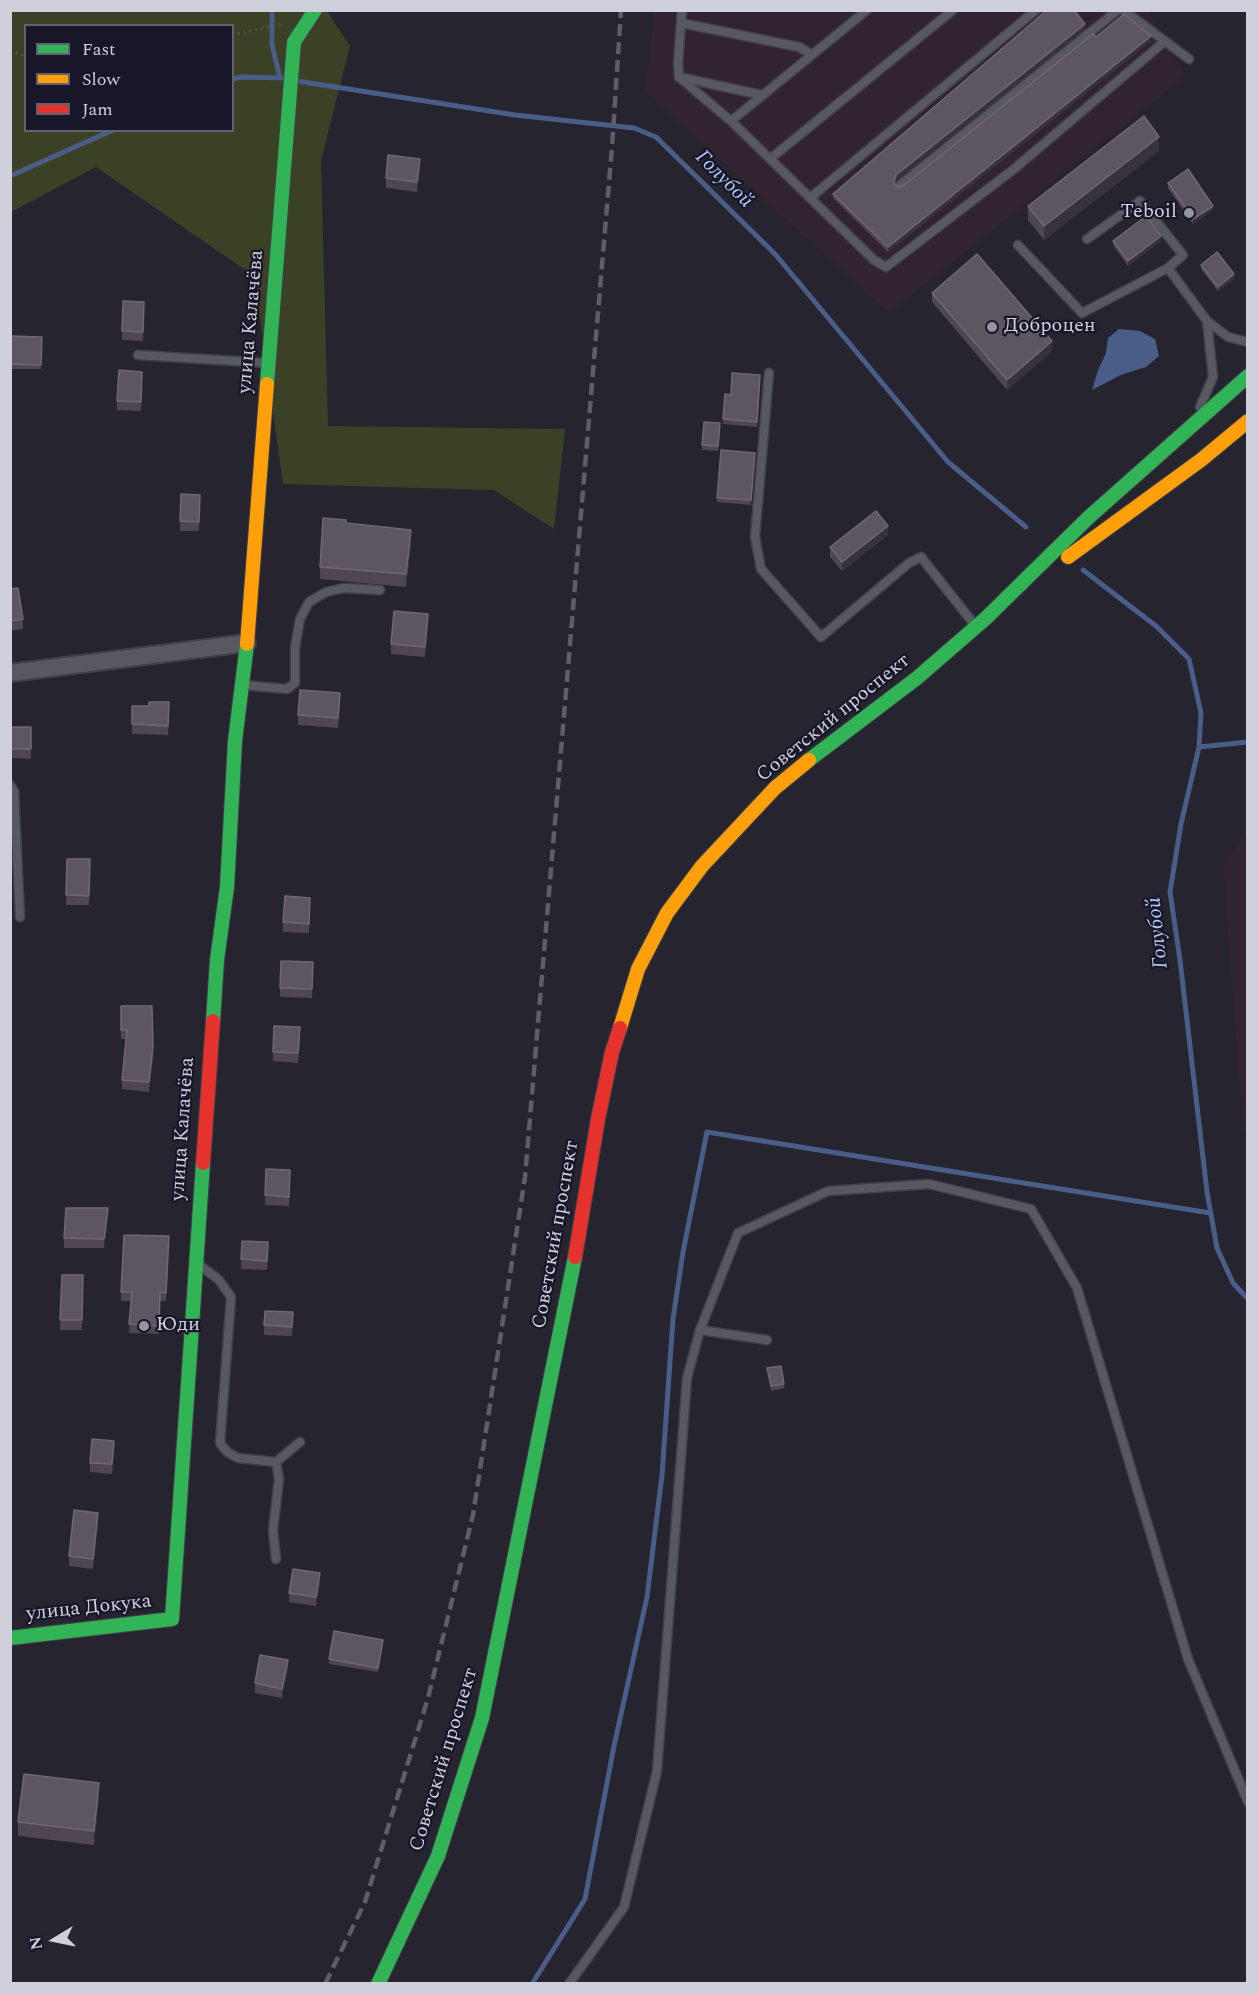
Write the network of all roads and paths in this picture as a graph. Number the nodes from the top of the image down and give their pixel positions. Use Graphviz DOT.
graph roads {
  1 [pos="682,10"];
  2 [pos="954,10"];
  3 [pos="1036,10"];
  4 [pos="1118,10"];
  5 [pos="1123,10"];
  6 [pos="866,11"];
  7 [pos="312,14"];
  8 [pos="681,23"];
  9 [pos="234,34"];
  10 [pos="1164,42"];
  11 [pos="812,55"];
  12 [pos="1189,59"];
  13 [pos="679,77"];
  14 [pos="762,95"];
  15 [pos="730,121"];
  16 [pos="770,159"];
  17 [pos="900,185"];
  18 [pos="810,198"];
  19 [pos="1087,239"];
  20 [pos="1018,245"];
  21 [pos="1168,268"];
  22 [pos="1207,321"];
  23 [pos="1248,342"];
  24 [pos="138,355"];
  25 [pos="270,363"];
  26 [pos="769,373"];
  27 [pos="1248,376"];
  28 [pos="1248,421"];
  29 [pos="1192,426"];
  30 [pos="381,590"];
  31 [pos="981,623"];
  32 [pos="247,643"];
  33 [pos="10,673"];
  34 [pos="242,685"];
  35 [pos="10,785"];
  36 [pos="20,917"];
  37 [pos="195,1262"];
  38 [pos="700,1330"];
  39 [pos="766,1340"];
  40 [pos="300,1442"];
  41 [pos="276,1462"];
  42 [pos="276,1560"];
  43 [pos="172,1619"];
  44 [pos="10,1638"];
  45 [pos="1248,1802"];
  46 [pos="378,1983"];
  47 [pos="568,1983"];
  1 -- 8 [label="lane"];
  2 -- 16 [label="lane"];
  3 -- 18 [label="lane"];
  4 -- 17 [label="lane"];
  5 -- 10 [label="lane"];
  6 -- 11 [label="lane"];
  7 -- 9 [label="path"];
  7 -- 25 [label="main road, улица Калачёва"];
  8 -- 11 [label="lane"];
  8 -- 13 [label="lane"];
  10 -- 12 [label="lane"];
  10 -- 18 [label="lane"];
  11 -- 14 [label="lane"];
  13 -- 14 [label="lane"];
  13 -- 15 [label="lane"];
  14 -- 15 [label="lane"];
  15 -- 16 [label="lane"];
  16 -- 18 [label="lane"];
  19 -- 21 [label="lane"];
  20 -- 21 [label="lane"];
  21 -- 22 [label="lane"];
  22 -- 23 [label="lane"];
  22 -- 29 [label="lane"];
  24 -- 25 [label="lane"];
  25 -- 32 [label="main road, улица Калачёва"];
  26 -- 31 [label="lane"];
  27 -- 29 [label="main road, Советский проспект"];
  28 -- 31 [label="main road, Советский проспект"];
  29 -- 31 [label="main road, Советский проспект"];
  30 -- 34 [label="lane"];
  31 -- 46 [label="main road, Советский проспект"];
  32 -- 33 [label="street"];
  32 -- 34 [label="main road, улица Калачёва"];
  34 -- 37 [label="main road, улица Калачёва"];
  35 -- 36 [label="lane"];
  37 -- 41 [label="lane"];
  37 -- 43 [label="main road, улица Калачёва"];
  38 -- 39 [label="lane"];
  38 -- 45 [label="lane"];
  38 -- 47 [label="lane"];
  40 -- 41 [label="lane"];
  41 -- 42 [label="lane"];
  43 -- 44 [label="main road, улица Докука"];
}
